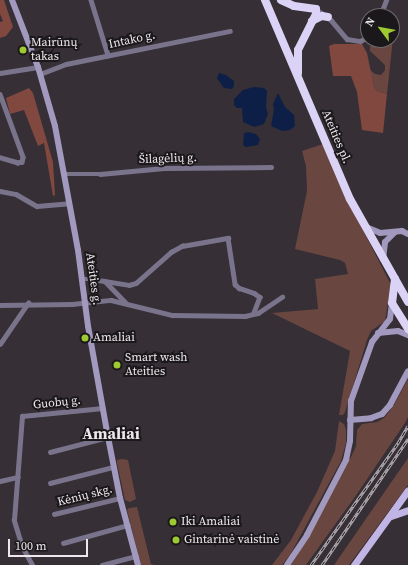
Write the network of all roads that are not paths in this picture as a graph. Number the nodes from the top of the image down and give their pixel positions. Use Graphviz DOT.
graph roads {
  1 [pos="12,0"];
  2 [pos="91,0"];
  3 [pos="265,0"];
  4 [pos="281,0"];
  5 [pos="316,9"];
  6 [pos="328,17"];
  7 [pos="312,21"];
  8 [pos="230,31"];
  9 [pos="360,39"];
  10 [pos="108,55"];
  11 [pos="38,67"];
  12 [pos="0,73"];
  13 [pos="40,74"];
  14 [pos="299,80"];
  15 [pos="0,94"];
  16 [pos="0,158"];
  17 [pos="271,167"];
  18 [pos="65,174"];
  19 [pos="0,191"];
  20 [pos="69,203"];
  21 [pos="365,227"];
  22 [pos="396,231"];
  23 [pos="408,234"];
  24 [pos="384,259"];
  25 [pos="81,279"];
  26 [pos="395,279"];
  27 [pos="105,281"];
  28 [pos="282,297"];
  29 [pos="85,302"];
  30 [pos="408,302"];
  31 [pos="28,303"];
  32 [pos="126,303"];
  33 [pos="392,303"];
  34 [pos="0,305"];
  35 [pos="254,313"];
  36 [pos="408,329"];
  37 [pos="378,333"];
  38 [pos="408,335"];
  39 [pos="0,344"];
  40 [pos="408,372"];
  41 [pos="103,408"];
  42 [pos="350,420"];
  43 [pos="108,437"];
  44 [pos="50,452"];
  45 [pos="114,467"];
  46 [pos="18,477"];
  47 [pos="0,481"];
  48 [pos="50,483"];
  49 [pos="408,490"];
  50 [pos="120,498"];
  51 [pos="408,510"];
  52 [pos="54,514"];
  53 [pos="387,520"];
  54 [pos="128,525"];
  55 [pos="63,543"];
  56 [pos="136,556"];
  57 [pos="32,565"];
  58 [pos="102,565"];
  59 [pos="138,565"];
  60 [pos="287,565"];
  61 [pos="354,565"];
  1 -- 11 [label="street, Ateities g."];
  2 -- 10 [label="street"];
  3 -- 14 [label="highway, Ateities pl."];
  4 -- 5 [label="highway"];
  5 -- 6 [label="street"];
  5 -- 7 [label="highway"];
  6 -- 7 [label="highway"];
  6 -- 9 [label="street"];
  7 -- 14 [label="highway"];
  8 -- 10 [label="street, Intako g."];
  10 -- 13 [label="street, Intako g."];
  11 -- 12 [label="street"];
  11 -- 13 [label="street, Ateities g."];
  13 -- 18 [label="street, Ateities g."];
  14 -- 21 [label="highway, Ateities pl."];
  15 -- 16 [label="street"];
  17 -- 18 [label="street, Šilagėlių g."];
  18 -- 20 [label="street, Ateities g."];
  19 -- 20 [label="street"];
  20 -- 25 [label="street, Ateities g."];
  21 -- 22 [label="street"];
  21 -- 24 [label="highway, Ateities pl."];
  22 -- 23 [label="street"];
  22 -- 24 [label="street"];
  24 -- 26 [label="highway, Ateities pl."];
  25 -- 27 [label="street"];
  25 -- 29 [label="street, Ateities g."];
  26 -- 30 [label="highway, Ateities pl."];
  26 -- 33 [label="highway"];
  27 -- 32 [label="street"];
  27 -- 35 [label="street"];
  28 -- 35 [label="street"];
  29 -- 31 [label="street"];
  29 -- 32 [label="street"];
  29 -- 41 [label="street, Ateities g."];
  31 -- 34 [label="street"];
  31 -- 39 [label="street"];
  32 -- 35 [label="street"];
  33 -- 36 [label="highway"];
  33 -- 37 [label="street"];
  37 -- 38 [label="street"];
  37 -- 42 [label="street"];
  40 -- 42 [label="street"];
  41 -- 43 [label="street, Ateities g."];
  41 -- 46 [label="street, Guobų g."];
  42 -- 60 [label="street"];
  43 -- 44 [label="street"];
  43 -- 45 [label="street, Ateities g."];
  45 -- 48 [label="street"];
  45 -- 50 [label="street, Ateities g."];
  46 -- 47 [label="street"];
  46 -- 57 [label="street, Guobų g."];
  49 -- 53 [label="main road"];
  50 -- 52 [label="street, Kėnių skg."];
  50 -- 54 [label="street, Ateities g."];
  51 -- 53 [label="main road"];
  53 -- 61 [label="main road"];
  54 -- 55 [label="street"];
  54 -- 56 [label="street, Ateities g."];
  56 -- 58 [label="street"];
  56 -- 59 [label="street, Ateities g."];
}
